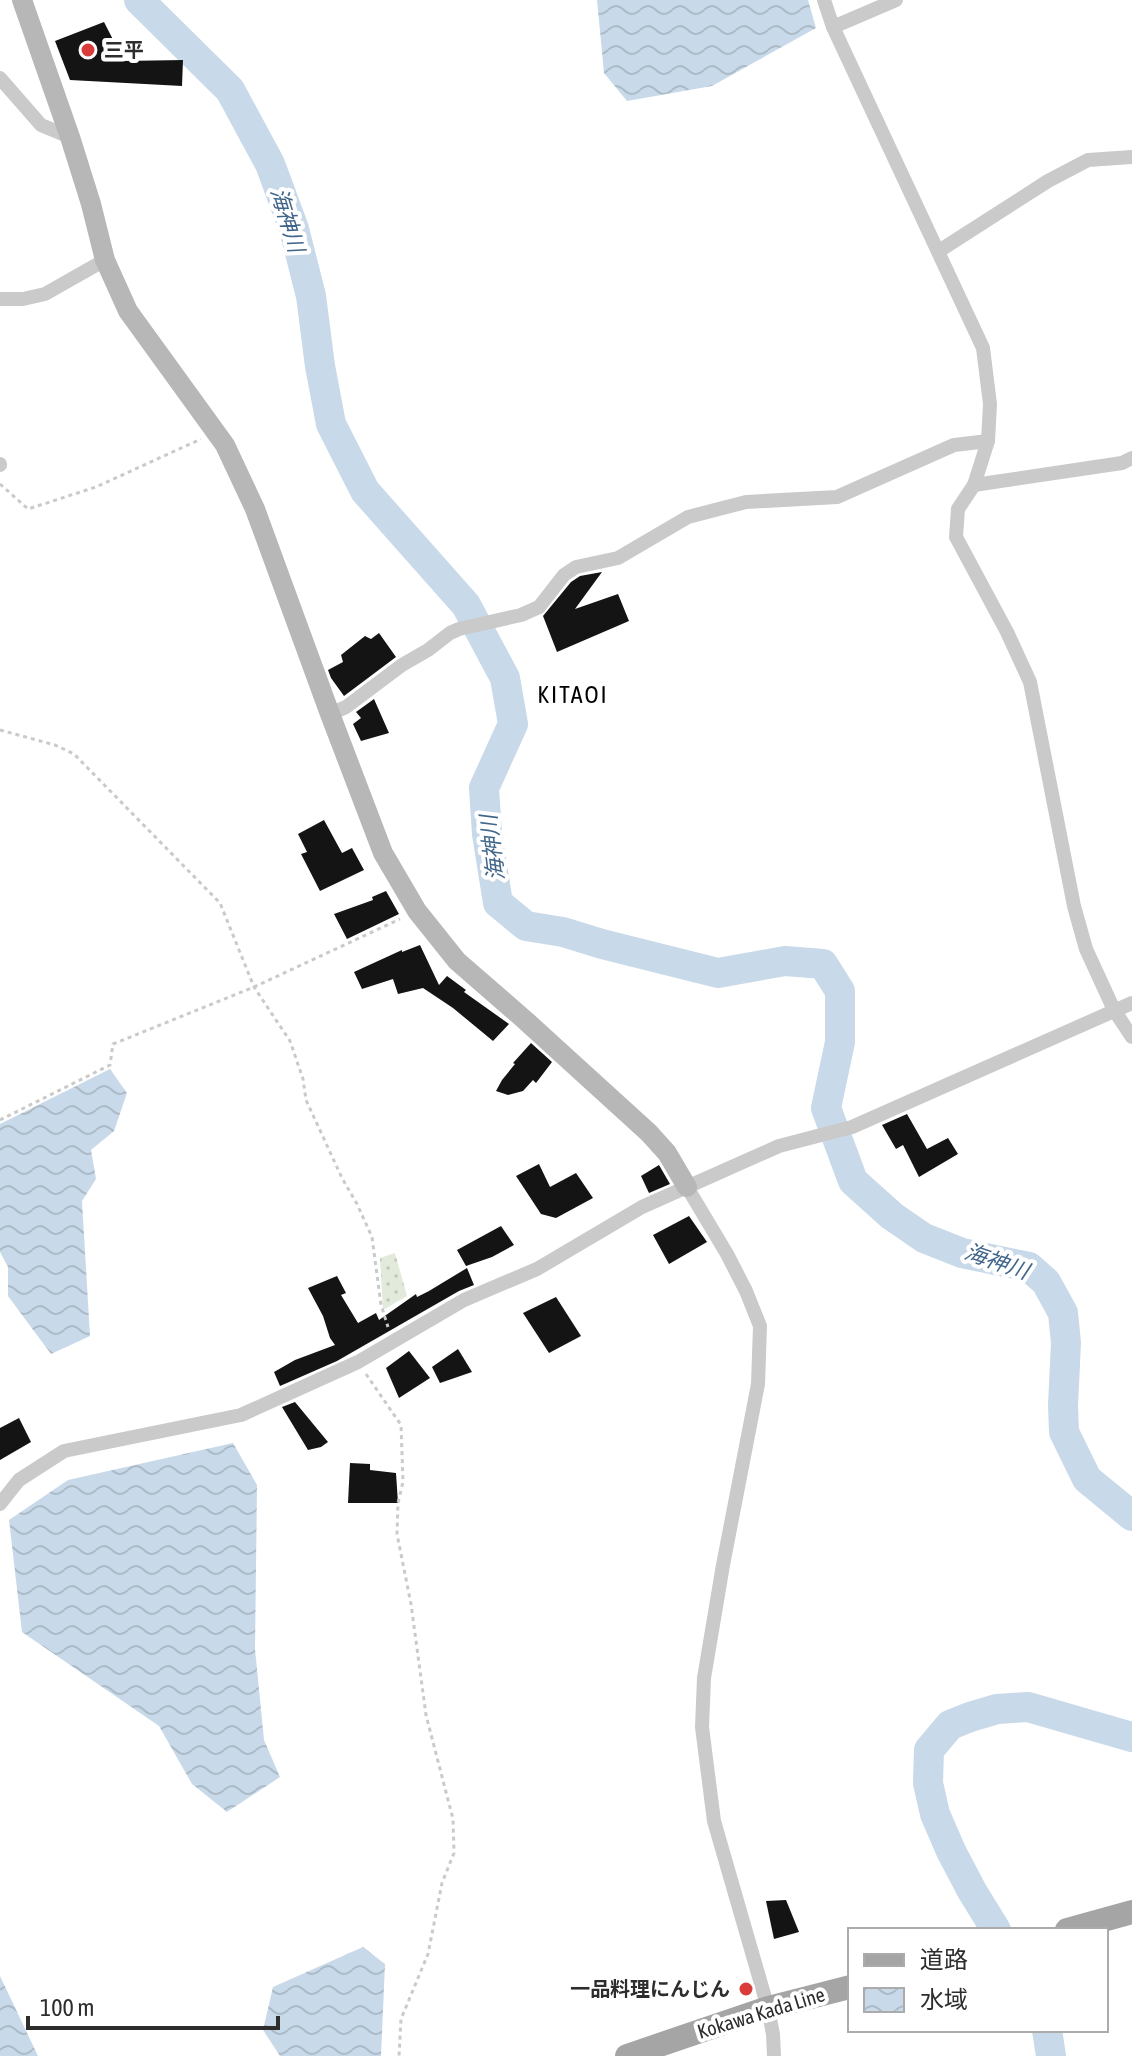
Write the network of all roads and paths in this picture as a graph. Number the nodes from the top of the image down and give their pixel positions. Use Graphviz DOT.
graph roads {
  1 [pos="22,0"];
  2 [pos="824,0"];
  3 [pos="896,0"];
  4 [pos="833,27"];
  5 [pos="0,78"];
  6 [pos="70,137"];
  7 [pos="1132,157"];
  8 [pos="939,251"];
  9 [pos="105,260"];
  10 [pos="0,299"];
  11 [pos="216,432"];
  12 [pos="988,441"];
  13 [pos="1132,458"];
  14 [pos="0,484"];
  15 [pos="974,485"];
  16 [pos="330,714"];
  17 [pos="0,730"];
  18 [pos="417,911"];
  19 [pos="254,987"];
  20 [pos="1132,1003"];
  21 [pos="1114,1010"];
  22 [pos="1132,1037"];
  23 [pos="0,1120"];
  24 [pos="687,1187"];
  25 [pos="392,1342"];
  26 [pos="358,1362"];
  27 [pos="0,1504"];
  28 [pos="1132,1912"];
  29 [pos="1074,1928"];
  30 [pos="848,1988"];
  31 [pos="768,2008"];
  32 [pos="399,2056"];
  33 [pos="627,2056"];
  34 [pos="774,2056"];
  1 -- 6 [label="street"];
  2 -- 4 [label="street"];
  3 -- 4 [label="street"];
  4 -- 8 [label="street"];
  5 -- 6 [label="street"];
  6 -- 9 [label="street"];
  7 -- 8 [label="street"];
  8 -- 12 [label="street"];
  9 -- 10 [label="street"];
  9 -- 11 [label="street"];
  11 -- 14 [label="path"];
  11 -- 16 [label="street"];
  12 -- 15 [label="street"];
  12 -- 16 [label="street"];
  13 -- 15 [label="street"];
  15 -- 21 [label="street"];
  16 -- 18 [label="street"];
  17 -- 19 [label="path"];
  18 -- 19 [label="path"];
  18 -- 24 [label="street"];
  19 -- 23 [label="path"];
  19 -- 25 [label="path"];
  20 -- 21 [label="street"];
  21 -- 22 [label="street"];
  21 -- 24 [label="street"];
  24 -- 25 [label="street"];
  24 -- 31 [label="street"];
  25 -- 26 [label="street"];
  26 -- 27 [label="street"];
  26 -- 32 [label="path"];
  28 -- 29 [label="main road"];
  30 -- 31 [label="main road, Kokawa Kada Line"];
  31 -- 33 [label="main road, Kokawa Kada Line"];
  31 -- 34 [label="street"];
}
